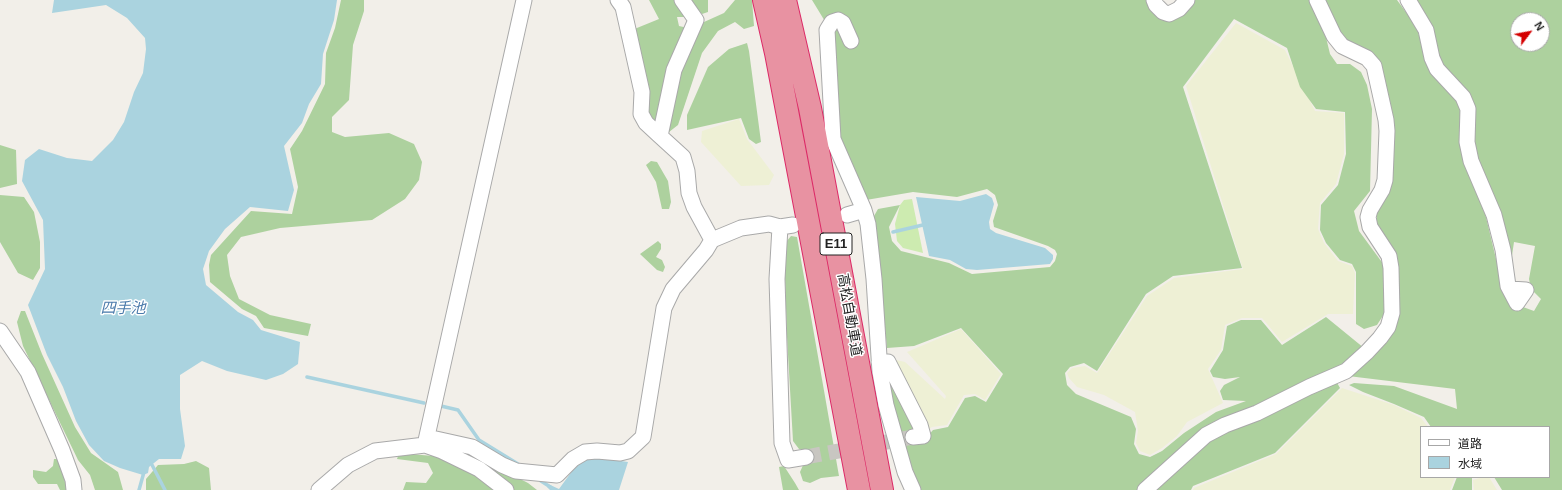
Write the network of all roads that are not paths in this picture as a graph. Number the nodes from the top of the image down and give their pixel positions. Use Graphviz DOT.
graph roads {
  1 [pos="524,0"];
  2 [pos="618,0"];
  3 [pos="682,0"];
  4 [pos="764,0"];
  5 [pos="785,0"];
  6 [pos="1154,0"];
  7 [pos="1187,0"];
  8 [pos="1317,0"];
  9 [pos="1408,0"];
  10 [pos="851,41"];
  11 [pos="660,136"];
  12 [pos="864,210"];
  13 [pos="847,215"];
  14 [pos="712,240"];
  15 [pos="1510,289"];
  16 [pos="0,331"];
  17 [pos="879,362"];
  18 [pos="913,437"];
  19 [pos="426,441"];
  20 [pos="806,456"];
  21 [pos="74,490"];
  22 [pos="319,490"];
  23 [pos="506,490"];
  24 [pos="859,490"];
  25 [pos="883,490"];
  26 [pos="913,490"];
  27 [pos="1145,490"];
  1 -- 19 [label="street"];
  2 -- 11 [label="street"];
  3 -- 11 [label="street"];
  4 -- 24 [label="highway, 高松自動車道 / E11"];
  5 -- 25 [label="highway, 高松自動車道 / E11"];
  6 -- 7 [label="street"];
  8 -- 27 [label="street"];
  9 -- 15 [label="street"];
  10 -- 12 [label="street"];
  11 -- 14 [label="street"];
  12 -- 13 [label="street"];
  12 -- 17 [label="street"];
  14 -- 19 [label="street"];
  14 -- 20 [label="street"];
  16 -- 21 [label="street"];
  17 -- 18 [label="street"];
  17 -- 26 [label="street"];
  19 -- 22 [label="street"];
  19 -- 23 [label="street"];
}
